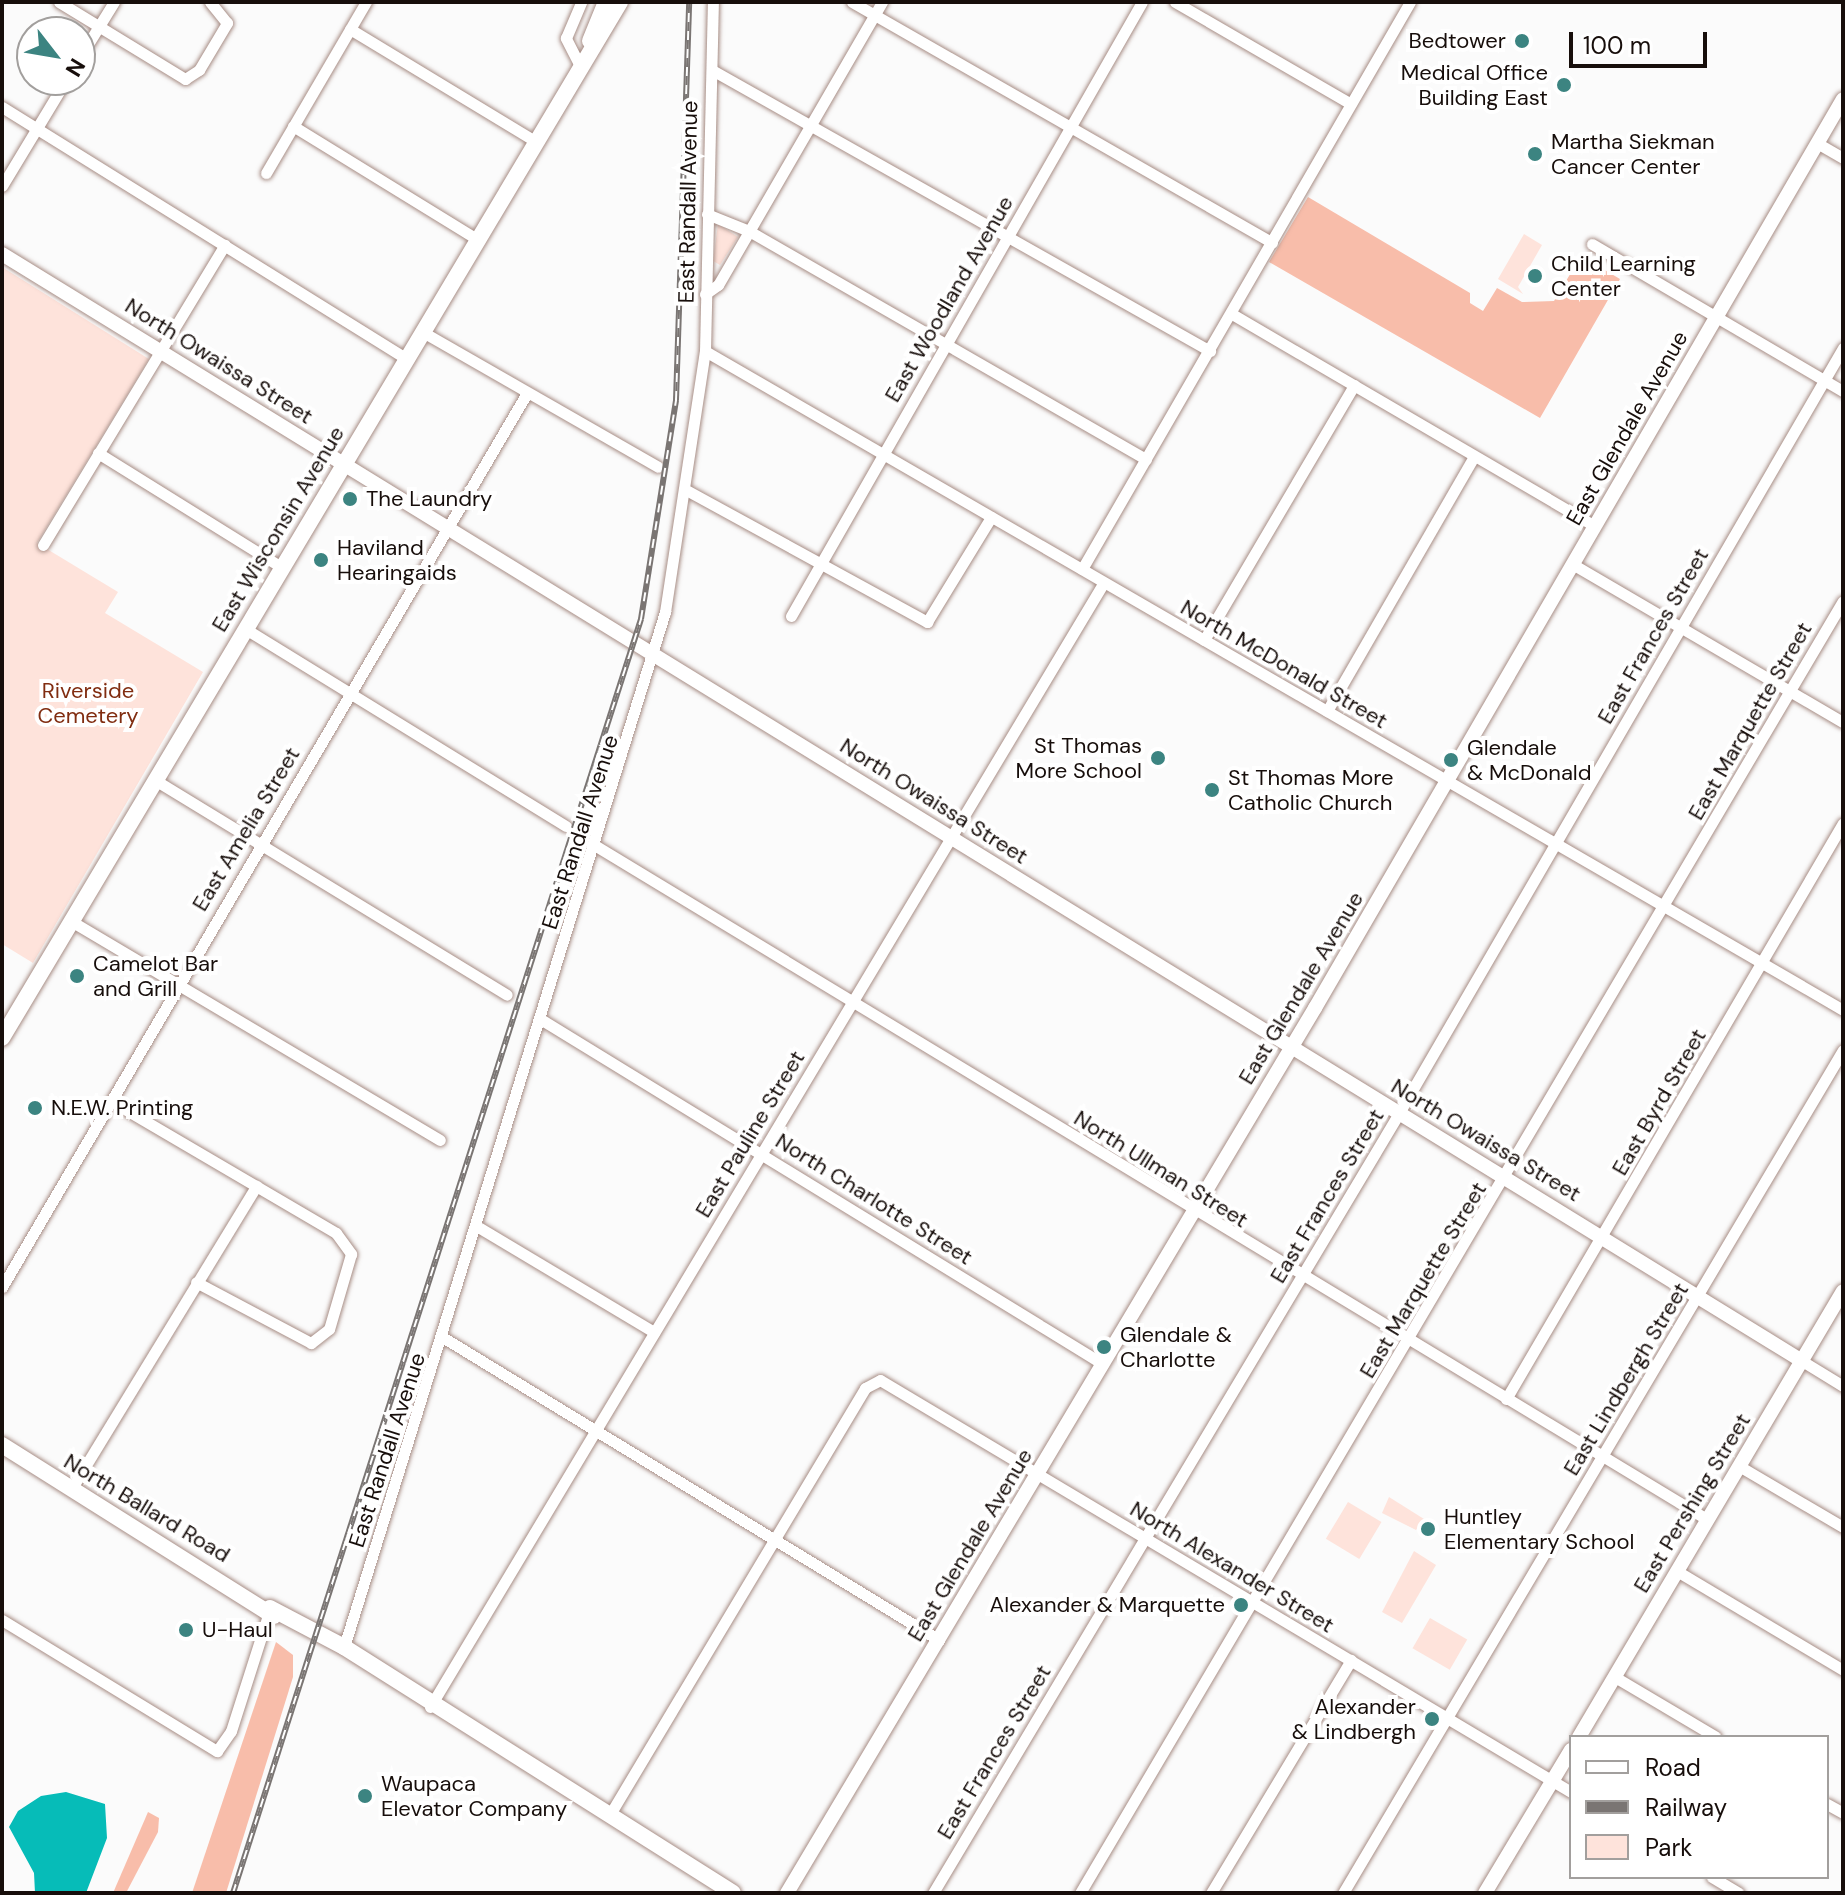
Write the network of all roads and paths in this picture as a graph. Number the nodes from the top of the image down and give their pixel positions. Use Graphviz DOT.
graph roads {
  1 [pos="59,2"];
  2 [pos="114,2"];
  3 [pos="210,2"];
  4 [pos="366,2"];
  5 [pos="581,2"];
  6 [pos="606,2"];
  7 [pos="620,2"];
  8 [pos="713,2"];
  9 [pos="852,2"];
  10 [pos="882,2"];
  11 [pos="1142,2"];
  12 [pos="1175,2"];
  13 [pos="1410,2"];
  14 [pos="874,15"];
  15 [pos="99,26"];
  16 [pos="350,29"];
  17 [pos="96,31"];
  18 [pos="590,43"];
  19 [pos="578,62"];
  20 [pos="712,70"];
  21 [pos="57,96"];
  22 [pos="1843,99"];
  23 [pos="1351,104"];
  24 [pos="2,107"];
  25 [pos="812,122"];
  26 [pos="293,126"];
  27 [pos="1070,128"];
  28 [pos="37,129"];
  29 [pos="533,140"];
  30 [pos="1817,143"];
  31 [pos="1843,158"];
  32 [pos="266,173"];
  33 [pos="2,186"];
  34 [pos="707,214"];
  35 [pos="749,231"];
  36 [pos="1009,236"];
  37 [pos="475,238"];
  38 [pos="1272,243"];
  39 [pos="1592,244"];
  40 [pos="225,245"];
  41 [pos="2,254"];
  42 [pos="705,294"];
  43 [pos="1232,314"];
  44 [pos="1717,318"];
  45 [pos="421,331"];
  46 [pos="946,344"];
  47 [pos="1843,348"];
  48 [pos="161,351"];
  49 [pos="705,351"];
  50 [pos="1210,351"];
  51 [pos="405,358"];
  52 [pos="1825,380"];
  53 [pos="1354,385"];
  54 [pos="1843,391"];
  55 [pos="527,393"];
  56 [pos="98,453"];
  57 [pos="883,455"];
  58 [pos="1474,456"];
  59 [pos="1146,459"];
  60 [pos="343,464"];
  61 [pos="658,467"];
  62 [pos="688,491"];
  63 [pos="991,517"];
  64 [pos="1595,526"];
  65 [pos="448,527"];
  66 [pos="43,545"];
  67 [pos="821,563"];
  68 [pos="1574,565"];
  69 [pos="281,567"];
  70 [pos="1082,569"];
  71 [pos="1104,582"];
  72 [pos="1843,601"];
  73 [pos="791,616"];
  74 [pos="244,628"];
  75 [pos="1681,628"];
  76 [pos="1204,640"];
  77 [pos="655,655"];
  78 [pos="1791,692"];
  79 [pos="350,693"];
  80 [pos="1327,711"];
  81 [pos="1843,722"];
  82 [pos="155,780"];
  83 [pos="1447,781"];
  84 [pos="1843,823"];
  85 [pos="566,826"];
  86 [pos="951,838"];
  87 [pos="1556,844"];
  88 [pos="259,845"];
  89 [pos="596,846"];
  90 [pos="1665,907"];
  91 [pos="71,921"];
  92 [pos="1762,964"];
  93 [pos="177,984"];
  94 [pos="507,995"];
  95 [pos="853,1002"];
  96 [pos="1843,1010"];
  97 [pos="542,1020"];
  98 [pos="2,1038"];
  99 [pos="1291,1048"];
  100 [pos="1843,1050"];
  101 [pos="111,1101"];
  102 [pos="1399,1113"];
  103 [pos="440,1140"];
  104 [pos="762,1153"];
  105 [pos="1507,1178"];
  106 [pos="256,1186"];
  107 [pos="1193,1213"];
  108 [pos="480,1228"];
  109 [pos="1603,1237"];
  110 [pos="1301,1277"];
  111 [pos="196,1282"];
  112 [pos="2,1287"];
  113 [pos="1843,1291"];
  114 [pos="1699,1296"];
  115 [pos="654,1332"];
  116 [pos="444,1338"];
  117 [pos="1409,1341"];
  118 [pos="1802,1361"];
  119 [pos="1103,1364"];
  120 [pos="1843,1386"];
  121 [pos="1506,1399"];
  122 [pos="597,1429"];
  123 [pos="2,1445"];
  124 [pos="1603,1457"];
  125 [pos="1739,1466"];
  126 [pos="1037,1474"];
  127 [pos="72,1488"];
  128 [pos="1708,1520"];
  129 [pos="1843,1527"];
  130 [pos="775,1538"];
  131 [pos="1145,1539"];
  132 [pos="1677,1571"];
  133 [pos="1254,1602"];
  134 [pos="270,1608"];
  135 [pos="2,1620"];
  136 [pos="939,1640"];
  137 [pos="344,1647"];
  138 [pos="1351,1660"];
  139 [pos="1843,1670"];
  140 [pos="1615,1677"];
  141 [pos="396,1686"];
  142 [pos="430,1707"];
  143 [pos="1448,1718"];
  144 [pos="1580,1735"];
  145 [pos="1713,1735"];
  146 [pos="1569,1753"];
  147 [pos="1553,1781"];
  148 [pos="1569,1791"];
  149 [pos="609,1816"];
  150 [pos="1715,1879"];
  151 [pos="733,1893"];
  152 [pos="787,1893"];
  153 [pos="933,1893"];
  154 [pos="1080,1893"];
  155 [pos="1211,1893"];
  156 [pos="1343,1893"];
  157 [pos="1485,1893"];
  158 [pos="1739,1893"];
  1 -- 15 [label="street"];
  2 -- 15 [label="street"];
  3 -- 15 [label="street"];
  4 -- 16 [label="street"];
  5 -- 19 [label="street"];
  6 -- 18 [label="main road, East Wisconsin Avenue"];
  7 -- 18 [label="main road, East Wisconsin Avenue"];
  8 -- 20 [label="street, East Randall Avenue"];
  9 -- 14 [label="street"];
  10 -- 14 [label="street"];
  11 -- 27 [label="street, East Woodland Avenue"];
  12 -- 23 [label="street"];
  13 -- 23 [label="street"];
  14 -- 25 [label="street"];
  14 -- 27 [label="street"];
  15 -- 17 [label="street"];
  16 -- 26 [label="street"];
  16 -- 29 [label="street"];
  18 -- 19 [label="main road, East Wisconsin Avenue"];
  19 -- 29 [label="main road, East Wisconsin Avenue"];
  20 -- 25 [label="street"];
  20 -- 34 [label="street, East Randall Avenue"];
  21 -- 28 [label="street"];
  22 -- 30 [label="street, East Glendale Avenue"];
  23 -- 38 [label="street"];
  24 -- 28 [label="street"];
  25 -- 35 [label="street"];
  25 -- 36 [label="street"];
  26 -- 32 [label="street"];
  26 -- 37 [label="street"];
  27 -- 36 [label="street, East Woodland Avenue"];
  27 -- 38 [label="street"];
  28 -- 33 [label="street"];
  28 -- 40 [label="street"];
  29 -- 37 [label="main road, East Wisconsin Avenue"];
  30 -- 31 [label="street"];
  30 -- 44 [label="street, East Glendale Avenue"];
  34 -- 35 [label="street"];
  34 -- 42 [label="street, East Randall Avenue"];
  35 -- 42 [label="street"];
  35 -- 46 [label="street"];
  36 -- 46 [label="street, East Woodland Avenue"];
  36 -- 50 [label="street"];
  37 -- 45 [label="main road, East Wisconsin Avenue"];
  38 -- 43 [label="street"];
  39 -- 44 [label="street"];
  40 -- 48 [label="street"];
  40 -- 51 [label="street"];
  41 -- 48 [label="street, North Owaissa Street"];
  42 -- 49 [label="street, East Randall Avenue"];
  43 -- 50 [label="street"];
  43 -- 53 [label="street"];
  44 -- 52 [label="street"];
  44 -- 64 [label="street, East Glendale Avenue"];
  45 -- 51 [label="main road, East Wisconsin Avenue"];
  45 -- 55 [label="street"];
  46 -- 57 [label="street, East Woodland Avenue"];
  46 -- 59 [label="street"];
  47 -- 52 [label="street, East Frances Street"];
  48 -- 56 [label="street"];
  48 -- 60 [label="street, North Owaissa Street"];
  49 -- 57 [label="street, North McDonald Street"];
  49 -- 62 [label="street, East Randall Avenue"];
  50 -- 59 [label="street"];
  51 -- 60 [label="main road, East Wisconsin Avenue"];
  52 -- 54 [label="street"];
  52 -- 75 [label="street, East Frances Street"];
  53 -- 58 [label="street"];
  53 -- 76 [label="street"];
  55 -- 61 [label="street"];
  55 -- 65 [label="street, East Amelia Street"];
  56 -- 66 [label="street"];
  56 -- 69 [label="street"];
  57 -- 63 [label="street, North McDonald Street"];
  57 -- 67 [label="street, East Woodland Avenue"];
  58 -- 64 [label="street"];
  58 -- 80 [label="street"];
  59 -- 70 [label="street"];
  60 -- 65 [label="street, North Owaissa Street"];
  60 -- 69 [label="main road, East Wisconsin Avenue"];
  62 -- 67 [label="street"];
  62 -- 77 [label="street, East Randall Avenue"];
  63 -- 67 [label="street"];
  63 -- 70 [label="street, North McDonald Street"];
  64 -- 68 [label="street, East Glendale Avenue"];
  65 -- 77 [label="street, North Owaissa Street"];
  65 -- 79 [label="street, East Amelia Street"];
  67 -- 73 [label="street, East Woodland Avenue"];
  68 -- 75 [label="street"];
  68 -- 83 [label="street, East Glendale Avenue"];
  69 -- 74 [label="main road, East Wisconsin Avenue"];
  70 -- 71 [label="street, North McDonald Street"];
  71 -- 76 [label="street, North McDonald Street"];
  71 -- 86 [label="street, East Pauline Street"];
  72 -- 78 [label="street, East Marquette Street"];
  74 -- 79 [label="street"];
  74 -- 82 [label="main road, East Wisconsin Avenue"];
  75 -- 78 [label="street"];
  75 -- 87 [label="street, East Frances Street"];
  76 -- 80 [label="street, North McDonald Street"];
  77 -- 86 [label="street, North Owaissa Street"];
  77 -- 89 [label="street, East Randall Avenue"];
  78 -- 81 [label="street"];
  78 -- 90 [label="street, East Marquette Street"];
  79 -- 85 [label="street"];
  79 -- 88 [label="street, East Amelia Street"];
  80 -- 83 [label="street, North McDonald Street"];
  82 -- 88 [label="street"];
  82 -- 91 [label="main road, East Wisconsin Avenue"];
  83 -- 87 [label="street, North McDonald Street"];
  83 -- 99 [label="street, East Glendale Avenue"];
  84 -- 92 [label="street, East Byrd Street"];
  86 -- 95 [label="street, East Pauline Street"];
  86 -- 99 [label="street, North Owaissa Street"];
  87 -- 90 [label="street, North McDonald Street"];
  87 -- 102 [label="street, East Frances Street"];
  88 -- 93 [label="street, East Amelia Street"];
  88 -- 94 [label="street"];
  89 -- 95 [label="street, North Ullman Street"];
  89 -- 97 [label="street, East Randall Avenue"];
  90 -- 92 [label="street, North McDonald Street"];
  90 -- 105 [label="street, East Marquette Street"];
  91 -- 93 [label="street"];
  91 -- 98 [label="main road, East Wisconsin Avenue"];
  92 -- 96 [label="street, North McDonald Street"];
  92 -- 109 [label="street, East Byrd Street"];
  93 -- 101 [label="street, East Amelia Street"];
  93 -- 103 [label="street"];
  95 -- 104 [label="street, East Pauline Street"];
  95 -- 107 [label="street, North Ullman Street"];
  97 -- 104 [label="street, North Charlotte Street"];
  97 -- 108 [label="street, East Randall Avenue"];
  99 -- 102 [label="street, North Owaissa Street"];
  99 -- 107 [label="street, East Glendale Avenue"];
  100 -- 114 [label="street, East Lindbergh Street"];
  101 -- 106 [label="street"];
  101 -- 112 [label="street, East Amelia Street"];
  102 -- 105 [label="street, North Owaissa Street"];
  102 -- 110 [label="street, East Frances Street"];
  104 -- 115 [label="street, East Pauline Street"];
  104 -- 119 [label="street, North Charlotte Street"];
  105 -- 109 [label="street, North Owaissa Street"];
  105 -- 117 [label="street, East Marquette Street"];
  106 -- 111 [label="street"];
  106 -- 111 [label="street"];
  107 -- 110 [label="street, North Ullman Street"];
  107 -- 119 [label="street, East Glendale Avenue"];
  108 -- 115 [label="street"];
  108 -- 116 [label="street, East Randall Avenue"];
  109 -- 114 [label="street, North Owaissa Street"];
  109 -- 121 [label="street, East Byrd Street"];
  110 -- 117 [label="street, North Ullman Street"];
  110 -- 131 [label="street, East Frances Street"];
  111 -- 127 [label="street"];
  113 -- 118 [label="street, East Pershing Street"];
  114 -- 118 [label="street, North Owaissa Street"];
  114 -- 124 [label="street, East Lindbergh Street"];
  115 -- 122 [label="street, East Pauline Street"];
  116 -- 122 [label="street"];
  116 -- 137 [label="street, East Randall Avenue"];
  117 -- 121 [label="street, North Ullman Street"];
  117 -- 133 [label="street, East Marquette Street"];
  118 -- 120 [label="street, North Owaissa Street"];
  118 -- 125 [label="street, East Pershing Street"];
  119 -- 126 [label="street, East Glendale Avenue"];
  121 -- 124 [label="street, North Ullman Street"];
  122 -- 130 [label="street"];
  122 -- 142 [label="street, East Pauline Street"];
  123 -- 127 [label="main road, North Ballard Road"];
  124 -- 128 [label="street, North Ullman Street"];
  124 -- 143 [label="street, East Lindbergh Street"];
  125 -- 128 [label="street, East Pershing Street"];
  125 -- 129 [label="street"];
  126 -- 130 [label="street, North Alexander Street"];
  126 -- 131 [label="street, North Alexander Street"];
  126 -- 136 [label="street, East Glendale Avenue"];
  127 -- 134 [label="main road, North Ballard Road"];
  128 -- 132 [label="street, East Pershing Street"];
  130 -- 136 [label="street"];
  130 -- 149 [label="street"];
  131 -- 133 [label="street, North Alexander Street"];
  131 -- 153 [label="street, East Frances Street"];
  132 -- 139 [label="street"];
  132 -- 140 [label="street, East Pershing Street"];
  133 -- 138 [label="street, North Alexander Street"];
  133 -- 154 [label="street, East Marquette Street"];
  134 -- 135 [label="street"];
  134 -- 137 [label="main road, North Ballard Road"];
  134 -- 141 [label="main road, North Ballard Road"];
  136 -- 152 [label="street, East Glendale Avenue"];
  137 -- 141 [label="main road, North Ballard Road"];
  138 -- 143 [label="street, North Alexander Street"];
  138 -- 155 [label="street"];
  140 -- 144 [label="street, East Pershing Street"];
  140 -- 145 [label="street"];
  141 -- 142 [label="main road, North Ballard Road"];
  142 -- 149 [label="main road, North Ballard Road"];
  143 -- 147 [label="street, North Alexander Street"];
  143 -- 156 [label="street, East Lindbergh Street"];
  146 -- 147 [label="street"];
  147 -- 148 [label="street, North Alexander Street"];
  147 -- 157 [label="street"];
  149 -- 151 [label="main road, North Ballard Road"];
  150 -- 158 [label="street"];
}
